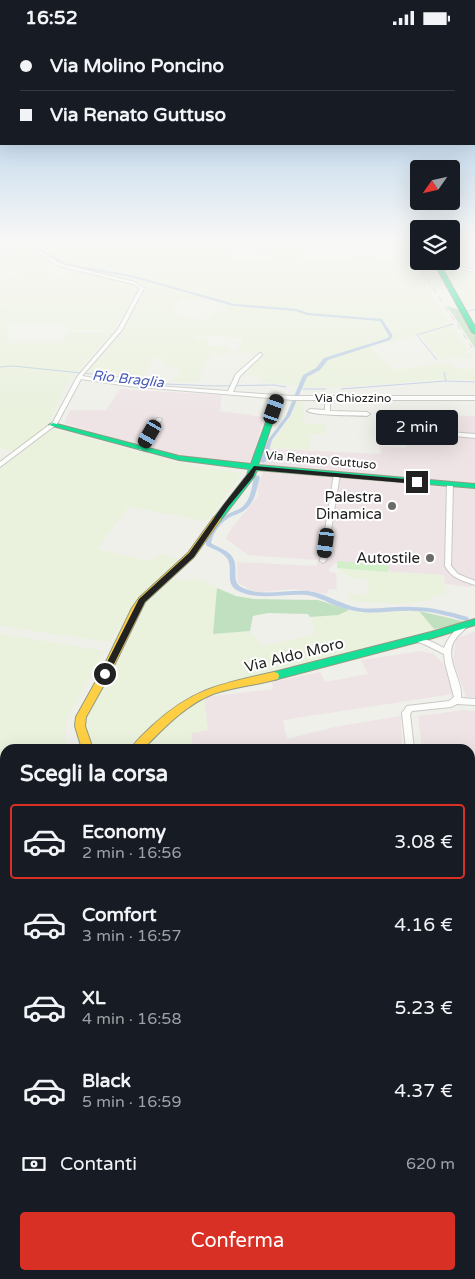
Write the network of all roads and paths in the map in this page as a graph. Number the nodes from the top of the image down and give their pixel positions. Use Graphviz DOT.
graph roads {
  1 [pos="136,300"];
  2 [pos="457,300"];
  3 [pos="475,332"];
  4 [pos="260,355"];
  5 [pos="80,375"];
  6 [pos="231,391"];
  7 [pos="278,397"];
  8 [pos="475,398"];
  9 [pos="328,399"];
  10 [pos="310,411"];
  11 [pos="327,412"];
  12 [pos="367,414"];
  13 [pos="159,419"];
  14 [pos="53,425"];
  15 [pos="437,433"];
  16 [pos="475,436"];
  17 [pos="142,449"];
  18 [pos="0,465"];
  19 [pos="254,467"];
  20 [pos="337,474"];
  21 [pos="450,484"];
  22 [pos="475,486"];
  23 [pos="323,561"];
  24 [pos="475,583"];
  25 [pos="469,624"];
  26 [pos="417,639"];
  27 [pos="446,652"];
  28 [pos="456,701"];
  29 [pos="475,702"];
  30 [pos="86,744"];
  31 [pos="141,744"];
  32 [pos="409,744"];
  1 -- 5 [label="street"];
  2 -- 3 [label="street"];
  4 -- 6 [label="street"];
  5 -- 6 [label="street, Via Chiozzino"];
  5 -- 14 [label="street"];
  6 -- 7 [label="street, Via Chiozzino"];
  7 -- 9 [label="street, Via Chiozzino"];
  7 -- 19 [label="street"];
  8 -- 9 [label="street, Via Chiozzino"];
  9 -- 11 [label="street"];
  10 -- 11 [label="street"];
  11 -- 12 [label="street"];
  13 -- 17 [label="street"];
  14 -- 17 [label="street, Via Renato Guttuso"];
  14 -- 18 [label="street"];
  15 -- 16 [label="street"];
  17 -- 19 [label="street, Via Renato Guttuso"];
  19 -- 20 [label="street, Via Renato Guttuso"];
  19 -- 30 [label="street"];
  20 -- 21 [label="street, Via Renato Guttuso"];
  20 -- 23 [label="street"];
  21 -- 22 [label="street, Via Renato Guttuso"];
  21 -- 24 [label="street"];
  25 -- 26 [label="street, Via Aldo Moro"];
  25 -- 27 [label="street"];
  26 -- 27 [label="street"];
  26 -- 31 [label="street, Via Aldo Moro"];
  27 -- 28 [label="street"];
  28 -- 29 [label="street"];
  28 -- 32 [label="street"];
}
